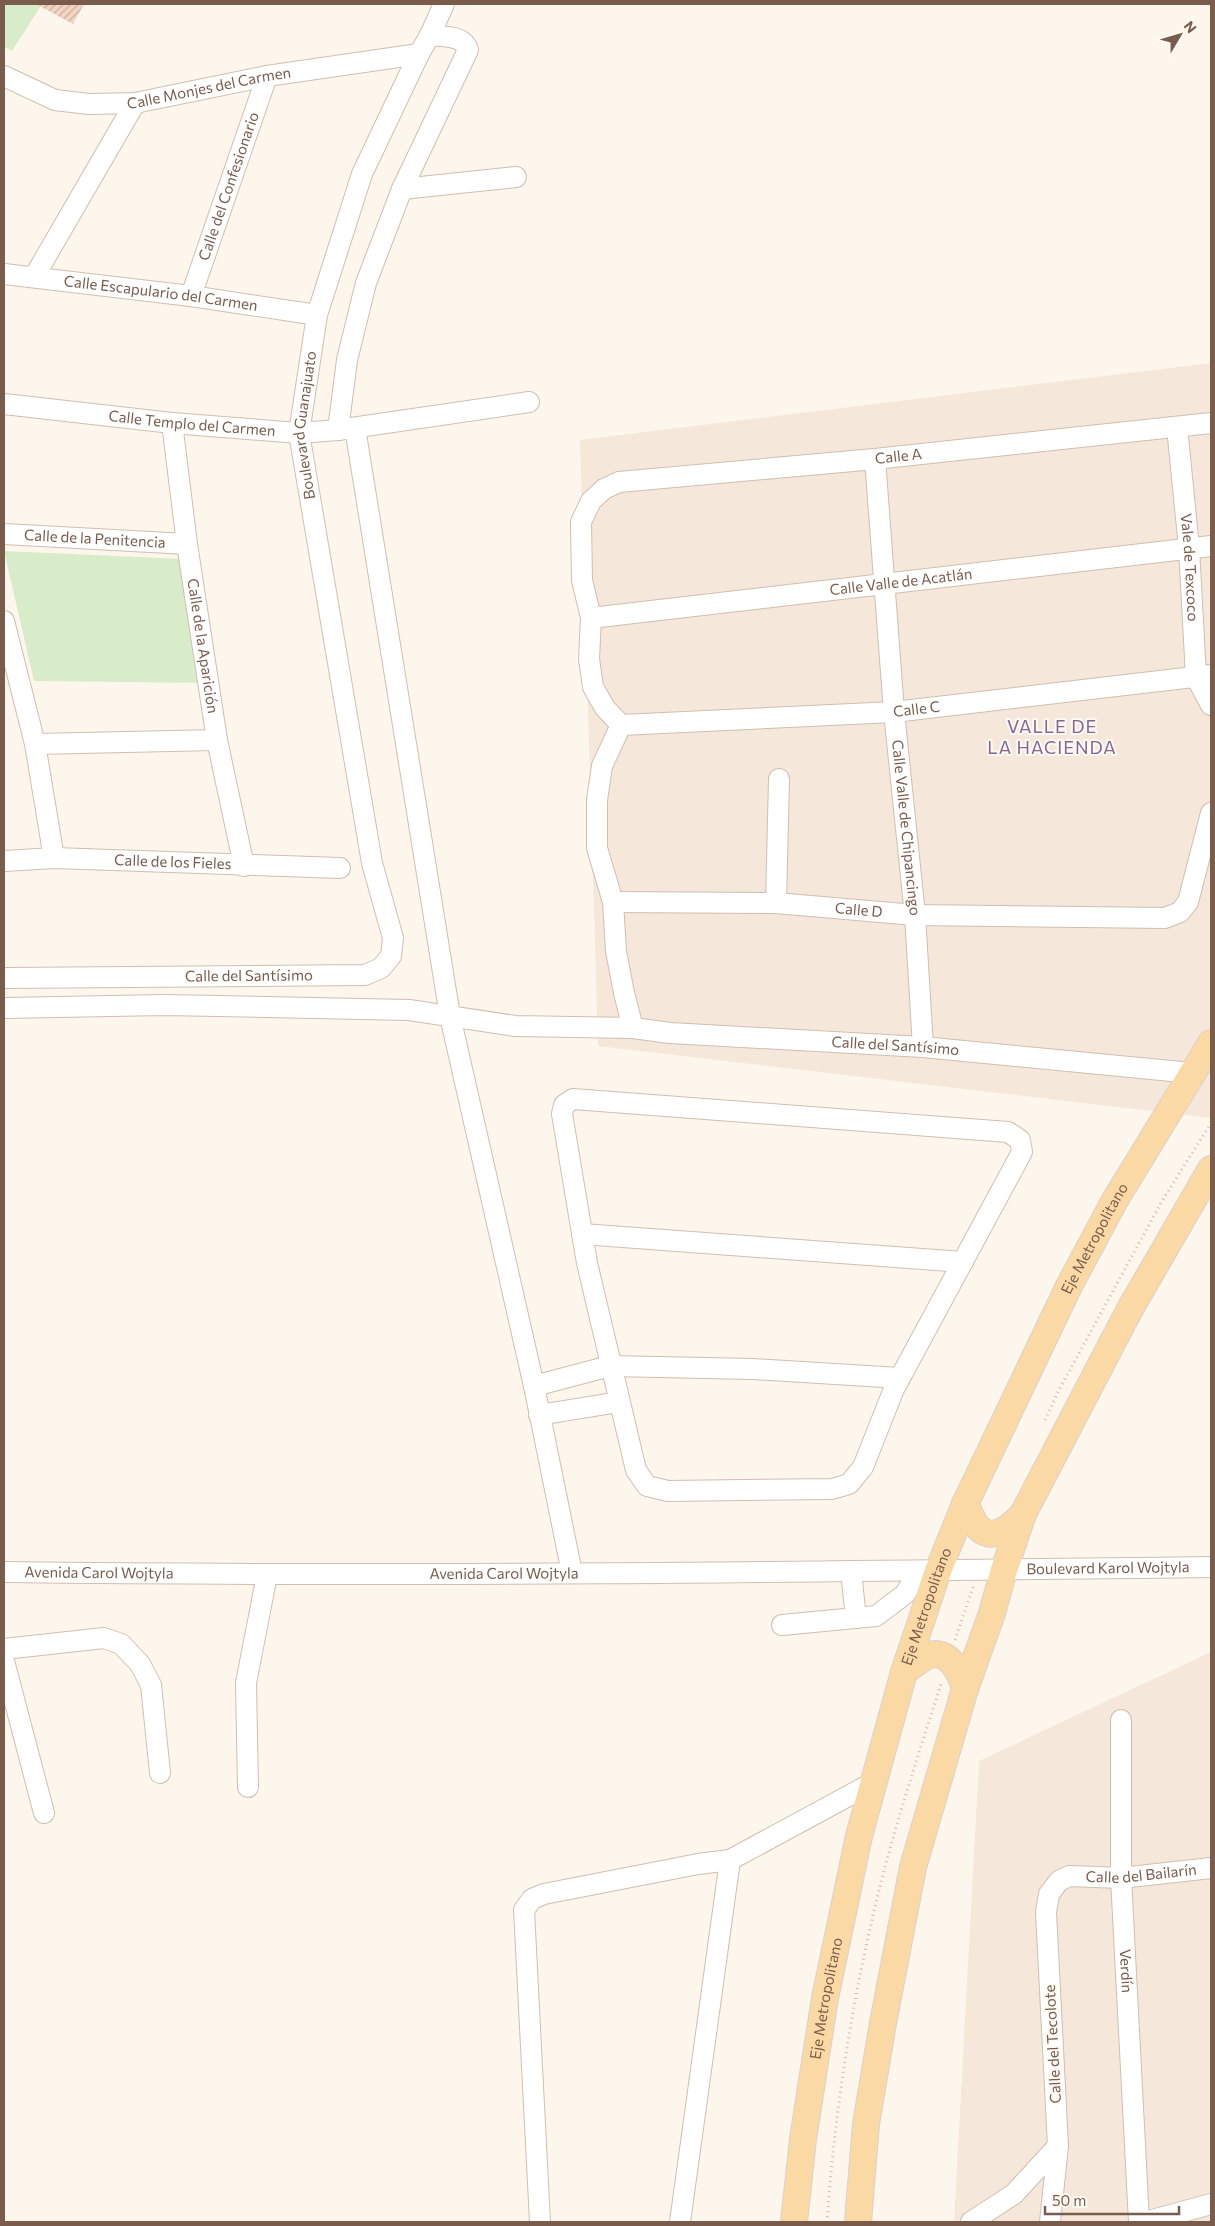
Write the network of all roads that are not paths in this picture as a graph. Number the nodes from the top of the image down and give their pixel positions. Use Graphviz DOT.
graph roads {
  1 [pos="444,4"];
  2 [pos="430,35"];
  3 [pos="419,54"];
  4 [pos="267,76"];
  5 [pos="5,79"];
  6 [pos="135,103"];
  7 [pos="516,176"];
  8 [pos="402,189"];
  9 [pos="4,274"];
  10 [pos="34,277"];
  11 [pos="191,296"];
  12 [pos="317,315"];
  13 [pos="529,402"];
  14 [pos="4,404"];
  15 [pos="172,423"];
  16 [pos="1211,424"];
  17 [pos="1177,427"];
  18 [pos="347,429"];
  19 [pos="299,433"];
  20 [pos="875,459"];
  21 [pos="4,534"];
  22 [pos="187,544"];
  23 [pos="1211,546"];
  24 [pos="1189,548"];
  25 [pos="886,583"];
  26 [pos="591,618"];
  27 [pos="4,621"];
  28 [pos="1204,676"];
  29 [pos="1211,705"];
  30 [pos="894,712"];
  31 [pos="621,725"];
  32 [pos="217,740"];
  33 [pos="35,744"];
  34 [pos="779,779"];
  35 [pos="1211,813"];
  36 [pos="54,858"];
  37 [pos="5,861"];
  38 [pos="372,863"];
  39 [pos="244,866"];
  40 [pos="340,868"];
  41 [pos="613,902"];
  42 [pos="776,903"];
  43 [pos="916,915"];
  44 [pos="4,978"];
  45 [pos="4,1008"];
  46 [pos="450,1016"];
  47 [pos="633,1028"];
  48 [pos="1211,1043"];
  49 [pos="923,1047"];
  50 [pos="1192,1073"];
  51 [pos="1211,1170"];
  52 [pos="582,1234"];
  53 [pos="963,1262"];
  54 [pos="610,1366"];
  55 [pos="900,1378"];
  56 [pos="534,1386"];
  57 [pos="618,1402"];
  58 [pos="539,1415"];
  59 [pos="965,1504"];
  60 [pos="1024,1514"];
  61 [pos="1211,1567"];
  62 [pos="1004,1570"];
  63 [pos="929,1571"];
  64 [pos="4,1572"];
  65 [pos="851,1572"];
  66 [pos="572,1573"];
  67 [pos="267,1575"];
  68 [pos="856,1618"];
  69 [pos="782,1626"];
  70 [pos="4,1649"];
  71 [pos="4,1661"];
  72 [pos="904,1672"];
  73 [pos="965,1689"];
  74 [pos="1121,1720"];
  75 [pos="160,1773"];
  76 [pos="874,1782"];
  77 [pos="248,1788"];
  78 [pos="44,1813"];
  79 [pos="730,1860"];
  80 [pos="1211,1868"];
  81 [pos="1069,1876"];
  82 [pos="1121,1878"];
  83 [pos="1058,2146"];
  84 [pos="1211,2204"];
  85 [pos="540,2222"];
  86 [pos="680,2222"];
  87 [pos="794,2222"];
  88 [pos="858,2222"];
  89 [pos="971,2222"];
  90 [pos="1050,2222"];
  91 [pos="1139,2222"];
  92 [pos="1145,2222"];
  1 -- 2 [label="street, Boulevard Guanajuato"];
  2 -- 3 [label="street, Boulevard Guanajuato"];
  2 -- 8 [label="street, Boulevard Guanajuato"];
  3 -- 4 [label="street, Calle Monjes del Carmen"];
  3 -- 12 [label="street, Boulevard Guanajuato"];
  4 -- 6 [label="street, Calle Monjes del Carmen"];
  4 -- 11 [label="street, Calle del Confesionario"];
  5 -- 6 [label="street, Calle Monjes del Carmen"];
  6 -- 10 [label="street"];
  7 -- 8 [label="street"];
  8 -- 18 [label="street, Boulevard Guanajuato"];
  9 -- 10 [label="street, Calle Escapulario del Carmen"];
  10 -- 11 [label="street, Calle Escapulario del Carmen"];
  11 -- 12 [label="street, Calle Escapulario del Carmen"];
  12 -- 19 [label="street, Boulevard Guanajuato"];
  13 -- 18 [label="street, Calle Templo del Carmen"];
  14 -- 15 [label="street, Calle Templo del Carmen"];
  15 -- 19 [label="street, Calle Templo del Carmen"];
  15 -- 22 [label="street, Calle de la Aparición"];
  16 -- 17 [label="street, Calle A"];
  17 -- 20 [label="street, Calle A"];
  17 -- 24 [label="street, Vale de Texcoco"];
  18 -- 19 [label="street, Calle Templo del Carmen"];
  18 -- 46 [label="street, Boulevard Guanajuato"];
  19 -- 38 [label="street, Boulevard Guanajuato"];
  20 -- 25 [label="street, Calle Valle de Chipancingo"];
  20 -- 26 [label="street, Calle A"];
  21 -- 22 [label="street, Calle de la Penitencia"];
  22 -- 32 [label="street, Calle de la Aparición"];
  23 -- 24 [label="street, Calle Valle de Acatlán"];
  24 -- 25 [label="street, Calle Valle de Acatlán"];
  24 -- 28 [label="street, Vale de Texcoco"];
  25 -- 26 [label="street, Calle Valle de Acatlán"];
  25 -- 30 [label="street, Calle Valle de Chipancingo"];
  26 -- 31 [label="street"];
  27 -- 33 [label="street"];
  28 -- 29 [label="street, Vale de Texcoco"];
  28 -- 30 [label="street, Calle C"];
  30 -- 31 [label="street, Calle C"];
  30 -- 43 [label="street, Calle Valle de Chipancingo"];
  31 -- 41 [label="street"];
  32 -- 33 [label="street"];
  32 -- 39 [label="street, Calle de la Aparición"];
  33 -- 36 [label="street"];
  34 -- 42 [label="street"];
  35 -- 43 [label="street, Calle D"];
  36 -- 37 [label="street, Calle de los Fieles"];
  36 -- 39 [label="street, Calle de los Fieles"];
  38 -- 44 [label="street, Calle del Santísimo"];
  39 -- 40 [label="street, Calle de los Fieles"];
  41 -- 42 [label="street, Calle D"];
  41 -- 47 [label="street"];
  42 -- 43 [label="street, Calle D"];
  43 -- 49 [label="street, Calle Valle de Chipancingo"];
  45 -- 46 [label="street, Calle del Santísimo"];
  46 -- 47 [label="street, Calle del Santísimo"];
  46 -- 56 [label="street, Boulevard Guanajuato"];
  47 -- 49 [label="street, Calle del Santísimo"];
  48 -- 50 [label="main road, Eje Metropolitano"];
  49 -- 50 [label="street, Calle del Santísimo"];
  50 -- 59 [label="main road, Eje Metropolitano"];
  51 -- 60 [label="main road"];
  52 -- 53 [label="street"];
  52 -- 53 [label="street"];
  52 -- 54 [label="street"];
  53 -- 55 [label="street"];
  54 -- 55 [label="street"];
  54 -- 56 [label="street"];
  54 -- 57 [label="street"];
  55 -- 57 [label="street"];
  56 -- 58 [label="street, Boulevard Guanajuato"];
  57 -- 58 [label="street"];
  58 -- 66 [label="street, Boulevard Guanajuato"];
  59 -- 60 [label="main road"];
  59 -- 63 [label="main road, Eje Metropolitano"];
  60 -- 62 [label="main road"];
  61 -- 62 [label="street, Boulevard Karol Wojtyla"];
  62 -- 63 [label="street, Avenida Carol Wojtyla"];
  62 -- 73 [label="main road"];
  63 -- 65 [label="street, Avenida Carol Wojtyla"];
  63 -- 68 [label="street"];
  63 -- 72 [label="main road, Eje Metropolitano"];
  64 -- 67 [label="street, Avenida Carol Wojtyla"];
  65 -- 66 [label="street, Avenida Carol Wojtyla"];
  65 -- 68 [label="street"];
  66 -- 67 [label="street, Avenida Carol Wojtyla"];
  67 -- 77 [label="street"];
  68 -- 69 [label="street"];
  70 -- 75 [label="street"];
  71 -- 78 [label="street"];
  72 -- 73 [label="main road"];
  72 -- 76 [label="main road, Eje Metropolitano"];
  73 -- 88 [label="main road"];
  74 -- 82 [label="street, Verdín"];
  76 -- 79 [label="street"];
  76 -- 87 [label="main road, Eje Metropolitano"];
  79 -- 85 [label="street"];
  79 -- 86 [label="street"];
  80 -- 82 [label="street, Calle del Bailarín"];
  81 -- 82 [label="street, Calle del Bailarín"];
  81 -- 83 [label="street, Calle del Tecolote"];
  82 -- 91 [label="street, Verdín"];
  83 -- 89 [label="street"];
  83 -- 90 [label="street, Calle del Tecolote"];
  84 -- 92 [label="street"];
}
